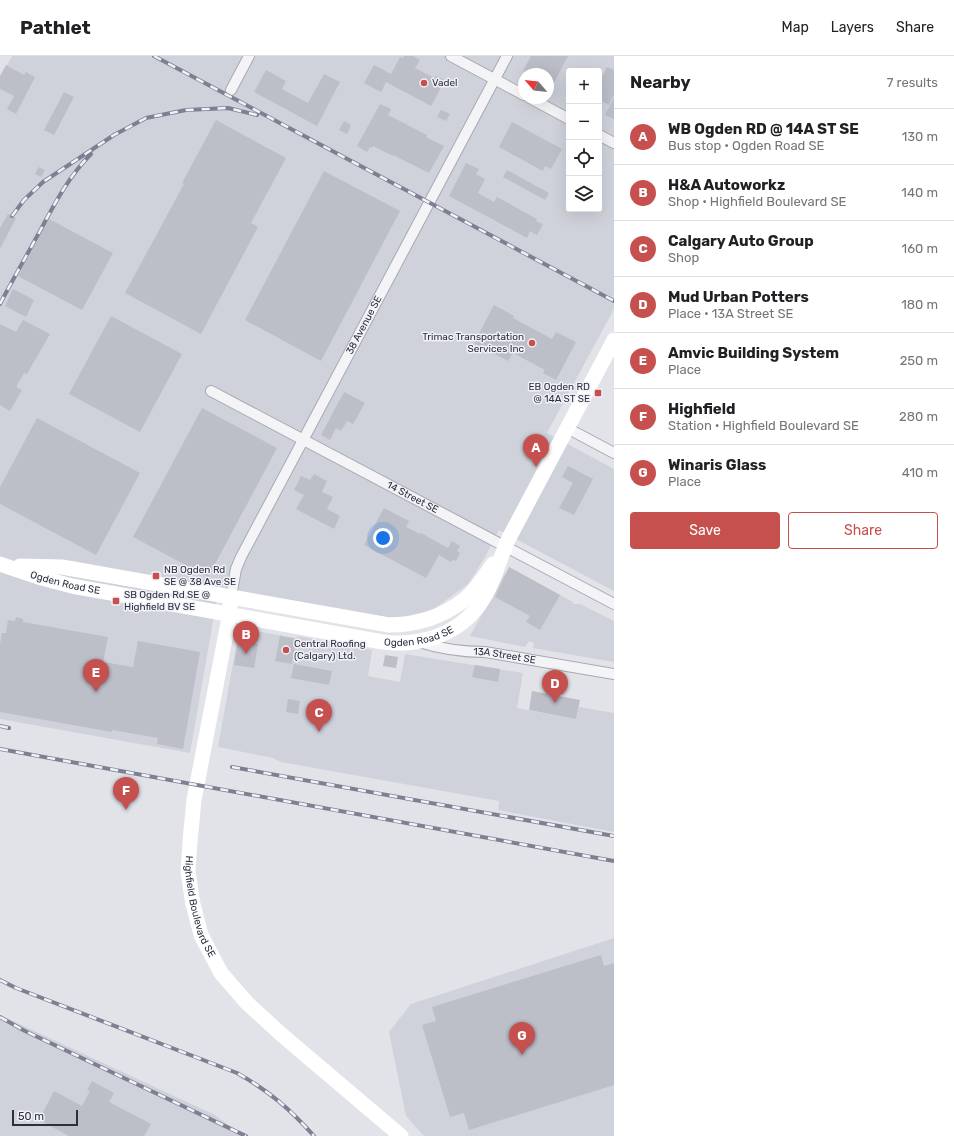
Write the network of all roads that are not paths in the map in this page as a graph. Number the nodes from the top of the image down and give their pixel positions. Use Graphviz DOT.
graph roads {
  1 [pos="249,56"];
  2 [pos="450,56"];
  3 [pos="507,56"];
  4 [pos="495,80"];
  5 [pos="231,90"];
  6 [pos="518,92"];
  7 [pos="541,104"];
  8 [pos="566,117"];
  9 [pos="602,136"];
  10 [pos="614,142"];
  11 [pos="614,340"];
  12 [pos="211,391"];
  13 [pos="567,428"];
  14 [pos="303,440"];
  15 [pos="614,453"];
  16 [pos="505,547"];
  17 [pos="2,565"];
  18 [pos="231,597"];
  19 [pos="614,604"];
  20 [pos="229,614"];
  21 [pos="419,642"];
  22 [pos="614,674"];
  23 [pos="401,1136"];
  1 -- 5 [label="street"];
  2 -- 4 [label="street"];
  3 -- 4 [label="street, 38 Avenue SE"];
  4 -- 6 [label="street"];
  4 -- 14 [label="street, 38 Avenue SE"];
  7 -- 8 [label="street"];
  9 -- 10 [label="street"];
  11 -- 13 [label="street, Ogden Road SE"];
  12 -- 14 [label="street, 14 Street SE"];
  13 -- 15 [label="street"];
  13 -- 16 [label="street, Ogden Road SE"];
  14 -- 16 [label="street, 14 Street SE"];
  14 -- 18 [label="street, 38 Avenue SE"];
  16 -- 18 [label="street, Ogden Road SE"];
  16 -- 19 [label="street, 14 Street SE"];
  16 -- 21 [label="street, Ogden Road SE"];
  17 -- 18 [label="street, Ogden Road SE"];
  17 -- 20 [label="street, Ogden Road SE"];
  18 -- 20 [label="street, Highfield Boulevard SE"];
  20 -- 21 [label="street, Ogden Road SE"];
  20 -- 23 [label="street, Highfield Boulevard SE"];
  21 -- 22 [label="street, 13A Street SE"];
}
